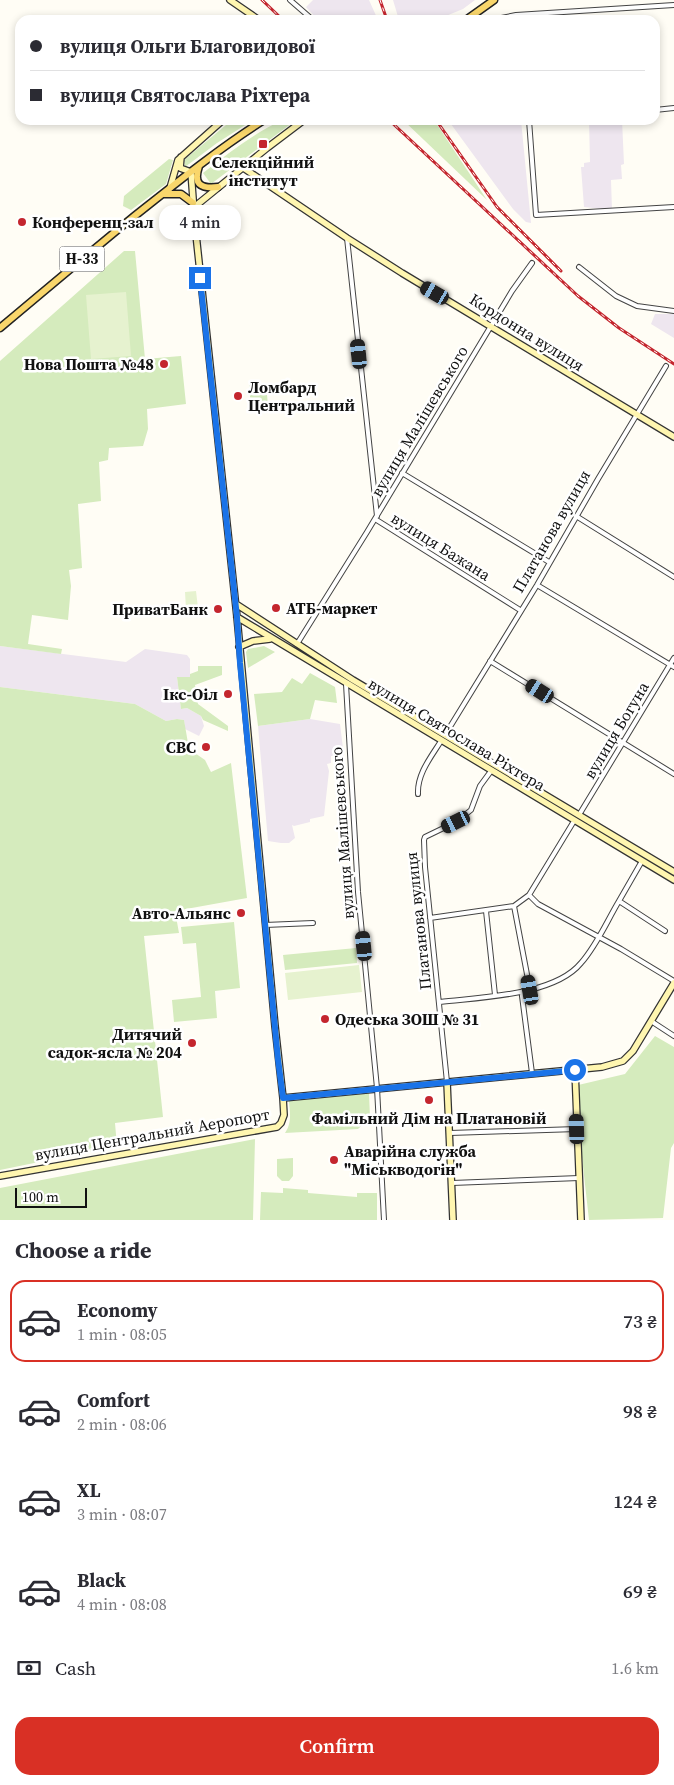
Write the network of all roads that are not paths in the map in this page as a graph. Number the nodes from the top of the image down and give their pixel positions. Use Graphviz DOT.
graph roads {
  1 [pos="230,0"];
  2 [pos="290,0"];
  3 [pos="494,0"];
  4 [pos="674,5"];
  5 [pos="252,15"];
  6 [pos="307,15"];
  7 [pos="473,15"];
  8 [pos="552,15"];
  9 [pos="674,108"];
  10 [pos="660,109"];
  11 [pos="217,125"];
  12 [pos="257,125"];
  13 [pos="297,125"];
  14 [pos="529,125"];
  15 [pos="180,157"];
  16 [pos="201,164"];
  17 [pos="242,167"];
  18 [pos="191,172"];
  19 [pos="218,187"];
  20 [pos="170,188"];
  21 [pos="162,194"];
  22 [pos="193,205"];
  23 [pos="674,207"];
  24 [pos="347,238"];
  25 [pos="532,262"];
  26 [pos="579,267"];
  27 [pos="674,312"];
  28 [pos="491,326"];
  29 [pos="0,328"];
  30 [pos="666,366"];
  31 [pos="636,414"];
  32 [pos="674,437"];
  33 [pos="402,473"];
  34 [pos="576,516"];
  35 [pos="376,517"];
  36 [pos="549,562"];
  37 [pos="674,577"];
  38 [pos="537,585"];
  39 [pos="236,604"];
  40 [pos="520,610"];
  41 [pos="237,617"];
  42 [pos="273,640"];
  43 [pos="296,644"];
  44 [pos="239,647"];
  45 [pos="674,658"];
  46 [pos="490,661"];
  47 [pos="672,666"];
  48 [pos="346,684"];
  49 [pos="445,735"];
  50 [pos="441,741"];
  51 [pos="623,743"];
  52 [pos="491,771"];
  53 [pos="674,774"];
  54 [pos="418,794"];
  55 [pos="579,815"];
  56 [pos="574,821"];
  57 [pos="642,861"];
  58 [pos="674,872"];
  59 [pos="674,880"];
  60 [pos="529,895"];
  61 [pos="619,901"];
  62 [pos="514,906"];
  63 [pos="486,911"];
  64 [pos="430,918"];
  65 [pos="312,923"];
  66 [pos="265,926"];
  67 [pos="665,931"];
  68 [pos="598,936"];
  69 [pos="674,982"];
  70 [pos="530,990"];
  71 [pos="523,991"];
  72 [pos="495,995"];
  73 [pos="440,1002"];
  74 [pos="651,1021"];
  75 [pos="674,1036"];
  76 [pos="575,1070"];
  77 [pos="532,1073"];
  78 [pos="447,1082"];
  79 [pos="377,1088"];
  80 [pos="283,1098"];
  81 [pos="577,1129"];
  82 [pos="450,1133"];
  83 [pos="0,1176"];
  84 [pos="579,1178"];
  85 [pos="452,1183"];
  86 [pos="384,1220"];
  87 [pos="453,1220"];
  88 [pos="581,1220"];
  1 -- 5 [label="main road"];
  2 -- 6 [label="street"];
  3 -- 7 [label="main road"];
  4 -- 8 [label="street"];
  9 -- 10 [label="street"];
  11 -- 15 [label="main road"];
  12 -- 16 [label="main road, Н-33"];
  13 -- 17 [label="main road"];
  14 -- 23 [label="street"];
  15 -- 18 [label="main road"];
  15 -- 20 [label="main road"];
  16 -- 18 [label="main road, Н-33"];
  16 -- 19 [label="main road"];
  17 -- 19 [label="main road"];
  17 -- 24 [label="main road, Кордонна вулиця"];
  18 -- 20 [label="main road, Н-33"];
  18 -- 22 [label="main road"];
  19 -- 22 [label="main road"];
  20 -- 21 [label="main road, Н-33"];
  21 -- 22 [label="main road"];
  21 -- 29 [label="main road, Н-33"];
  22 -- 39 [label="main road"];
  24 -- 28 [label="main road, Кордонна вулиця"];
  24 -- 35 [label="street"];
  25 -- 28 [label="street, вулиця Малішевського"];
  26 -- 27 [label="street"];
  28 -- 31 [label="main road, Кордонна вулиця"];
  28 -- 33 [label="street, вулиця Малішевського"];
  30 -- 31 [label="street, Платанова вулиця"];
  31 -- 32 [label="main road, Кордонна вулиця"];
  31 -- 34 [label="street, Платанова вулиця"];
  33 -- 35 [label="street, вулиця Малішевського"];
  33 -- 36 [label="street"];
  34 -- 36 [label="street, Платанова вулиця"];
  34 -- 37 [label="street"];
  35 -- 40 [label="street, вулиця Бажана"];
  35 -- 43 [label="street, вулиця Малішевського"];
  36 -- 38 [label="street, Платанова вулиця"];
  38 -- 40 [label="street, Платанова вулиця"];
  38 -- 47 [label="street"];
  39 -- 41 [label="main road"];
  39 -- 43 [label="main road, вулиця Святослава Ріхтера"];
  40 -- 46 [label="street, Платанова вулиця"];
  41 -- 42 [label="main road, вулиця Святослава Ріхтера"];
  41 -- 44 [label="main road, вулиця Центральний Аеропорт"];
  42 -- 44 [label="main road"];
  42 -- 48 [label="main road, вулиця Святослава Ріхтера"];
  43 -- 49 [label="main road, вулиця Святослава Ріхтера"];
  44 -- 66 [label="main road, вулиця Центральний Аеропорт"];
  45 -- 47 [label="street, вулиця Богуна"];
  46 -- 49 [label="street, Платанова вулиця"];
  46 -- 51 [label="street"];
  47 -- 51 [label="street, вулиця Богуна"];
  48 -- 50 [label="main road, вулиця Святослава Ріхтера"];
  48 -- 79 [label="street, вулиця Малішевського"];
  49 -- 55 [label="main road, вулиця Святослава Ріхтера"];
  50 -- 52 [label="main road, вулиця Святослава Ріхтера"];
  50 -- 54 [label="street"];
  51 -- 53 [label="street"];
  51 -- 55 [label="street, вулиця Богуна"];
  52 -- 56 [label="main road, вулиця Святослава Ріхтера"];
  52 -- 64 [label="street, Платанова вулиця"];
  55 -- 58 [label="main road, вулиця Святослава Ріхтера"];
  56 -- 57 [label="main road, вулиця Святослава Ріхтера"];
  56 -- 60 [label="street"];
  57 -- 59 [label="main road, вулиця Святослава Ріхтера"];
  57 -- 61 [label="street"];
  60 -- 62 [label="street"];
  60 -- 68 [label="street"];
  61 -- 67 [label="street"];
  61 -- 68 [label="street"];
  62 -- 63 [label="street"];
  62 -- 70 [label="street"];
  63 -- 64 [label="street"];
  63 -- 72 [label="street"];
  64 -- 73 [label="street, Платанова вулиця"];
  65 -- 66 [label="street"];
  66 -- 80 [label="main road, вулиця Центральний Аеропорт"];
  68 -- 69 [label="street"];
  68 -- 70 [label="street"];
  69 -- 74 [label="main road"];
  70 -- 71 [label="street"];
  71 -- 72 [label="street"];
  71 -- 77 [label="street"];
  72 -- 73 [label="street"];
  73 -- 78 [label="street, Платанова вулиця"];
  74 -- 75 [label="street"];
  74 -- 76 [label="main road"];
  76 -- 77 [label="main road"];
  76 -- 81 [label="main road"];
  77 -- 78 [label="main road"];
  78 -- 79 [label="main road"];
  78 -- 82 [label="main road, Платанова вулиця"];
  79 -- 80 [label="main road"];
  79 -- 86 [label="street, вулиця Малішевського"];
  80 -- 83 [label="main road, вулиця Центральний Аеропорт"];
  81 -- 82 [label="street"];
  81 -- 84 [label="main road"];
  82 -- 85 [label="main road, Платанова вулиця"];
  84 -- 85 [label="street"];
  84 -- 88 [label="main road"];
  85 -- 87 [label="main road, Платанова вулиця"];
}
